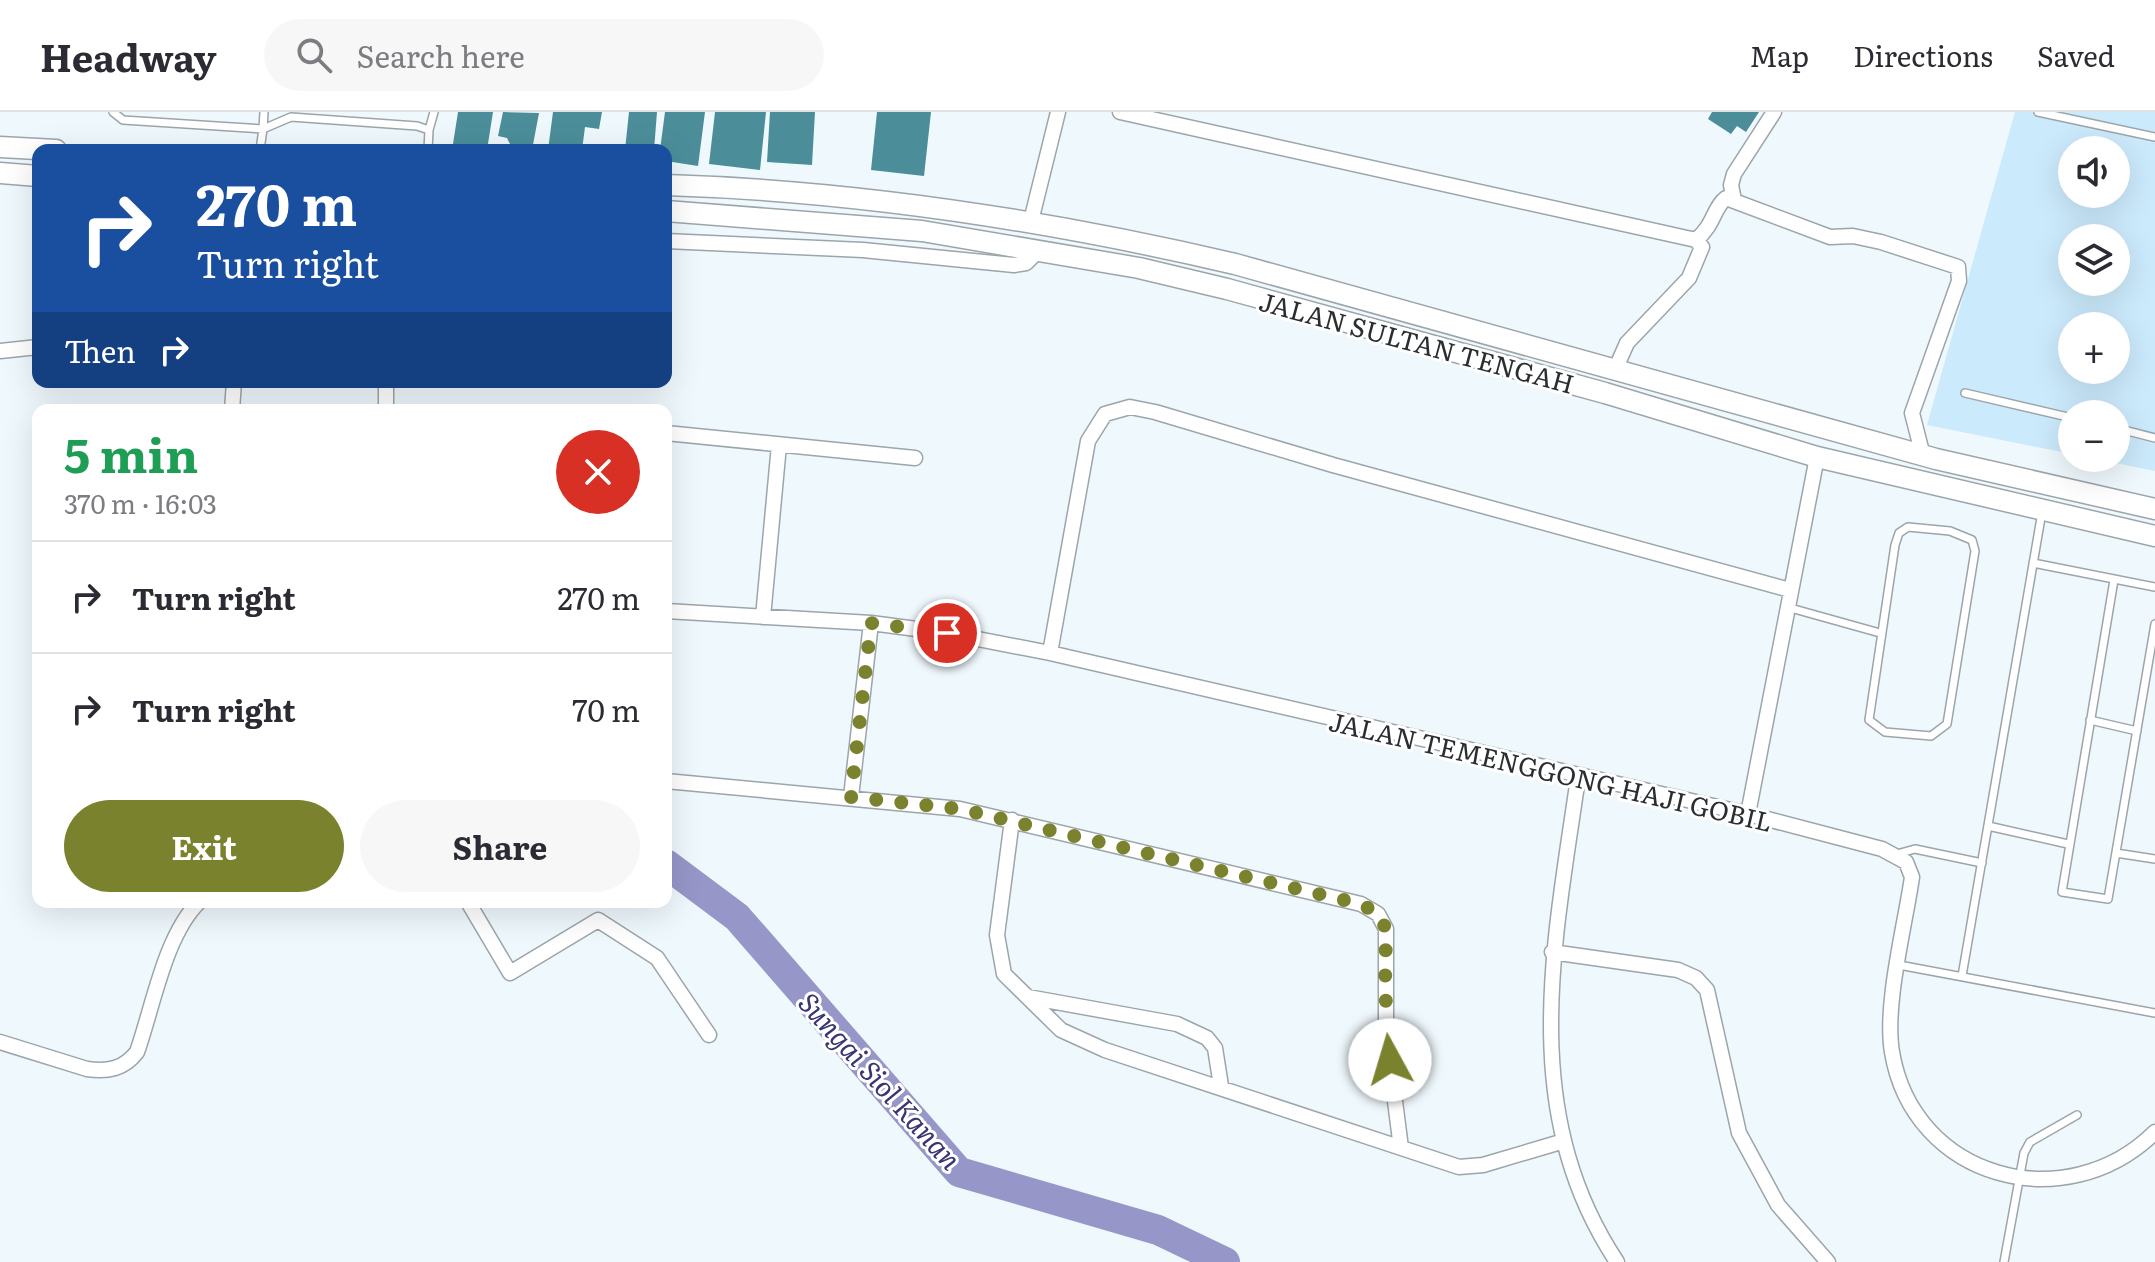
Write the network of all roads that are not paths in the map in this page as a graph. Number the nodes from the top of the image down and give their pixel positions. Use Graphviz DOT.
graph roads {
  1 [pos="113,112"];
  2 [pos="264,112"];
  3 [pos="434,112"];
  4 [pos="1058,112"];
  5 [pos="1120,112"];
  6 [pos="1774,112"];
  7 [pos="2038,112"];
  8 [pos="291,115"];
  9 [pos="263,129"];
  10 [pos="429,130"];
  11 [pos="2155,137"];
  12 [pos="261,144"];
  13 [pos="428,144"];
  14 [pos="0,147"];
  15 [pos="32,149"];
  16 [pos="0,173"];
  17 [pos="32,176"];
  18 [pos="672,185"];
  19 [pos="1734,200"];
  20 [pos="672,211"];
  21 [pos="1031,221"];
  22 [pos="1696,240"];
  23 [pos="672,241"];
  24 [pos="1038,251"];
  25 [pos="32,348"];
  26 [pos="0,351"];
  27 [pos="1615,370"];
  28 [pos="1965,393"];
  29 [pos="2058,415"];
  30 [pos="2130,432"];
  31 [pos="672,434"];
  32 [pos="2155,438"];
  33 [pos="779,445"];
  34 [pos="1923,456"];
  35 [pos="1817,457"];
  36 [pos="915,458"];
  37 [pos="2155,509"];
  38 [pos="2042,510"];
  39 [pos="2155,536"];
  40 [pos="2033,563"];
  41 [pos="2114,580"];
  42 [pos="2155,587"];
  43 [pos="1790,590"];
  44 [pos="1787,607"];
  45 [pos="672,611"];
  46 [pos="763,617"];
  47 [pos="871,623"];
  48 [pos="2155,624"];
  49 [pos="1880,633"];
  50 [pos="1050,653"];
  51 [pos="2090,720"];
  52 [pos="2137,731"];
  53 [pos="1578,778"];
  54 [pos="672,782"];
  55 [pos="851,797"];
  56 [pos="1748,814"];
  57 [pos="1012,820"];
  58 [pos="1988,826"];
  59 [pos="2068,844"];
  60 [pos="2116,853"];
  61 [pos="1897,854"];
  62 [pos="2155,859"];
  63 [pos="1982,863"];
  64 [pos="194,908"];
  65 [pos="472,908"];
  66 [pos="1552,952"];
  67 [pos="1899,965"];
  68 [pos="1962,976"];
  69 [pos="1028,997"];
  70 [pos="2155,1013"];
  71 [pos="709,1035"];
  72 [pos="0,1042"];
  73 [pos="1221,1086"];
  74 [pos="2077,1115"];
  75 [pos="2155,1132"];
  76 [pos="1564,1141"];
  77 [pos="1401,1148"];
  78 [pos="2018,1178"];
  79 [pos="1617,1262"];
  80 [pos="1828,1262"];
  81 [pos="2004,1262"];
  1 -- 9 [label="lane"];
  2 -- 9 [label="lane"];
  3 -- 10 [label="lane"];
  4 -- 21 [label="street"];
  5 -- 22 [label="street"];
  6 -- 19 [label="street"];
  7 -- 11 [label="lane"];
  8 -- 9 [label="lane"];
  8 -- 10 [label="lane"];
  9 -- 12 [label="lane"];
  10 -- 13 [label="lane"];
  14 -- 15 [label="main road"];
  16 -- 17 [label="main road"];
  18 -- 21 [label="main road, JALAN SULTAN TENGAH"];
  19 -- 22 [label="street"];
  19 -- 34 [label="street"];
  20 -- 24 [label="main road, JALAN SULTAN TENGAH"];
  21 -- 27 [label="main road, JALAN SULTAN TENGAH"];
  22 -- 27 [label="street"];
  23 -- 24 [label="street"];
  24 -- 35 [label="main road, JALAN SULTAN TENGAH"];
  25 -- 26 [label="street"];
  27 -- 34 [label="main road, JALAN SULTAN TENGAH"];
  28 -- 29 [label="lane"];
  30 -- 32 [label="lane"];
  31 -- 33 [label="street"];
  33 -- 36 [label="street"];
  33 -- 46 [label="street"];
  34 -- 37 [label="main road, JALAN SULTAN TENGAH"];
  35 -- 38 [label="main road, JALAN SULTAN TENGAH"];
  35 -- 43 [label="street"];
  38 -- 39 [label="main road, JALAN SULTAN TENGAH"];
  38 -- 40 [label="lane"];
  40 -- 41 [label="lane"];
  40 -- 58 [label="lane"];
  41 -- 42 [label="lane"];
  41 -- 51 [label="lane"];
  43 -- 44 [label="street"];
  43 -- 50 [label="street"];
  44 -- 49 [label="lane"];
  44 -- 56 [label="street"];
  45 -- 46 [label="street, JALAN TEMENGGONG HAJI GOBIL"];
  46 -- 47 [label="street, JALAN TEMENGGONG HAJI GOBIL"];
  47 -- 50 [label="street, JALAN TEMENGGONG HAJI GOBIL"];
  47 -- 55 [label="street"];
  48 -- 52 [label="lane"];
  49 -- 49 [label="lane"];
  50 -- 53 [label="street, JALAN TEMENGGONG HAJI GOBIL"];
  51 -- 52 [label="lane"];
  51 -- 59 [label="lane"];
  52 -- 60 [label="lane"];
  53 -- 56 [label="street, JALAN TEMENGGONG HAJI GOBIL"];
  53 -- 66 [label="street"];
  54 -- 55 [label="street"];
  55 -- 57 [label="street"];
  56 -- 61 [label="street, JALAN TEMENGGONG HAJI GOBIL"];
  57 -- 69 [label="street"];
  57 -- 77 [label="street"];
  58 -- 59 [label="lane"];
  58 -- 63 [label="lane"];
  59 -- 60 [label="lane"];
  60 -- 62 [label="lane"];
  61 -- 63 [label="lane"];
  61 -- 67 [label="street"];
  63 -- 68 [label="lane"];
  64 -- 72 [label="street"];
  65 -- 71 [label="street"];
  66 -- 76 [label="street"];
  66 -- 80 [label="street"];
  67 -- 68 [label="lane"];
  67 -- 78 [label="street"];
  68 -- 70 [label="lane"];
  69 -- 73 [label="street"];
  69 -- 73 [label="street"];
  73 -- 77 [label="street"];
  74 -- 78 [label="lane"];
  75 -- 78 [label="street"];
  76 -- 77 [label="street"];
  76 -- 79 [label="street"];
  78 -- 81 [label="lane"];
}
